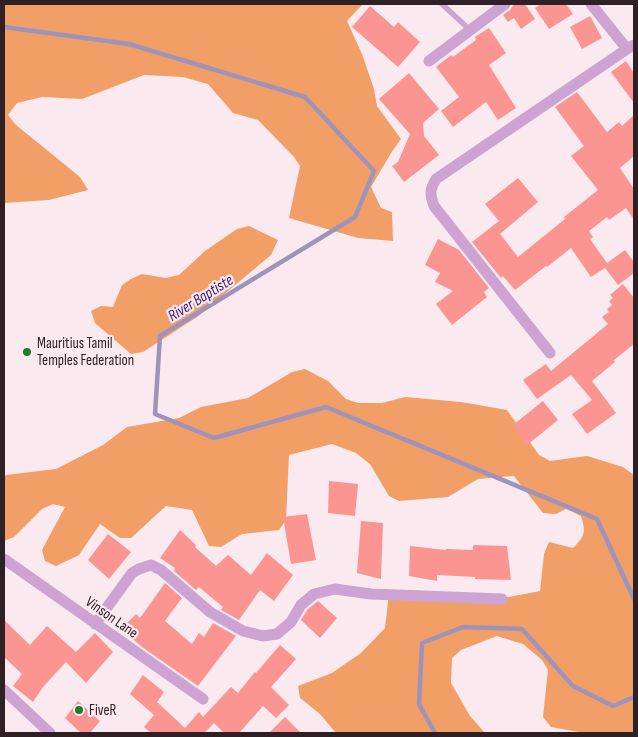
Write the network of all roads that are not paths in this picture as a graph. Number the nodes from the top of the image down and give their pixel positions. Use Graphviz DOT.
graph roads {
  1 [pos="442,4"];
  2 [pos="505,4"];
  3 [pos="591,4"];
  4 [pos="470,30"];
  5 [pos="631,47"];
  6 [pos="429,61"];
  7 [pos="550,353"];
  8 [pos="4,559"];
  9 [pos="502,599"];
  10 [pos="95,624"];
  11 [pos="4,690"];
  12 [pos="203,699"];
  13 [pos="50,733"];
  1 -- 4 [label="lane"];
  2 -- 4 [label="street"];
  3 -- 5 [label="street"];
  4 -- 6 [label="street"];
  5 -- 7 [label="street"];
  8 -- 10 [label="street, Vinson Lane"];
  9 -- 10 [label="street"];
  10 -- 12 [label="street, Vinson Lane"];
  11 -- 13 [label="street"];
}
